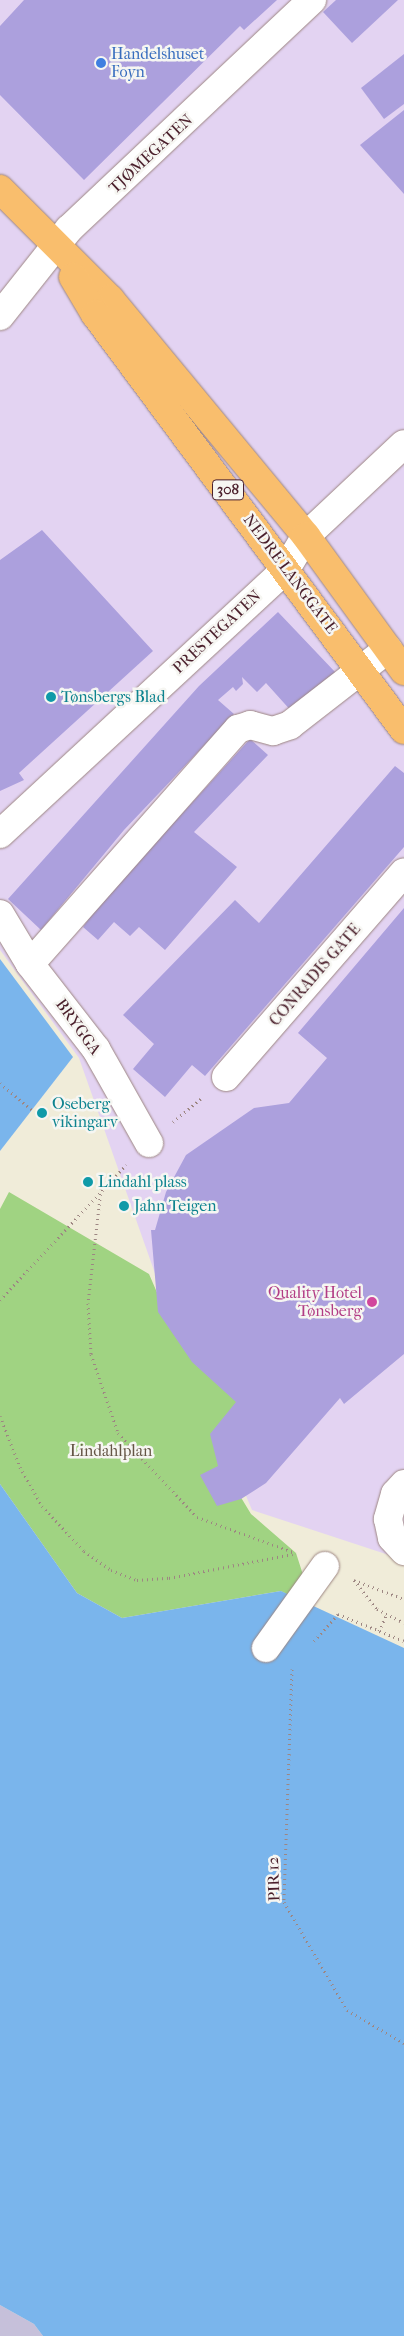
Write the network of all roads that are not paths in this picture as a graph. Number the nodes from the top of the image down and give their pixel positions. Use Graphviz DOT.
graph roads {
  1 [pos="312,0"];
  2 [pos="0,189"];
  3 [pos="56,248"];
  4 [pos="0,316"];
  5 [pos="404,444"];
  6 [pos="306,536"];
  7 [pos="286,569"];
  8 [pos="388,650"];
  9 [pos="360,668"];
  10 [pos="404,671"];
  11 [pos="404,730"];
  12 [pos="0,834"];
  13 [pos="404,872"];
  14 [pos="0,914"];
  15 [pos="30,964"];
  16 [pos="226,1077"];
  17 [pos="149,1143"];
  18 [pos="404,1484"];
  19 [pos="404,1551"];
  20 [pos="325,1566"];
  21 [pos="266,1648"];
  1 -- 3 [label="street, TJØMEGATEN"];
  2 -- 3 [label="main road, NEDRE LANGGATE / 308"];
  3 -- 4 [label="street, TJØMEGATEN"];
  3 -- 6 [label="main road, NEDRE LANGGATE / 308"];
  3 -- 7 [label="main road, NEDRE LANGGATE / 308"];
  5 -- 6 [label="street, PRESTEGATEN"];
  6 -- 7 [label="street, PRESTEGATEN"];
  6 -- 8 [label="main road, NEDRE LANGGATE / 308"];
  7 -- 9 [label="main road, NEDRE LANGGATE / 308"];
  7 -- 12 [label="street, PRESTEGATEN"];
  8 -- 9 [label="street"];
  8 -- 10 [label="main road, NEDRE LANGGATE / 308"];
  9 -- 11 [label="main road, NEDRE LANGGATE / 308"];
  9 -- 15 [label="street"];
  13 -- 16 [label="street, CONRADIS GATE"];
  14 -- 15 [label="street, BRYGGA"];
  15 -- 17 [label="street, BRYGGA"];
  18 -- 19 [label="street"];
  20 -- 21 [label="street"];
}
